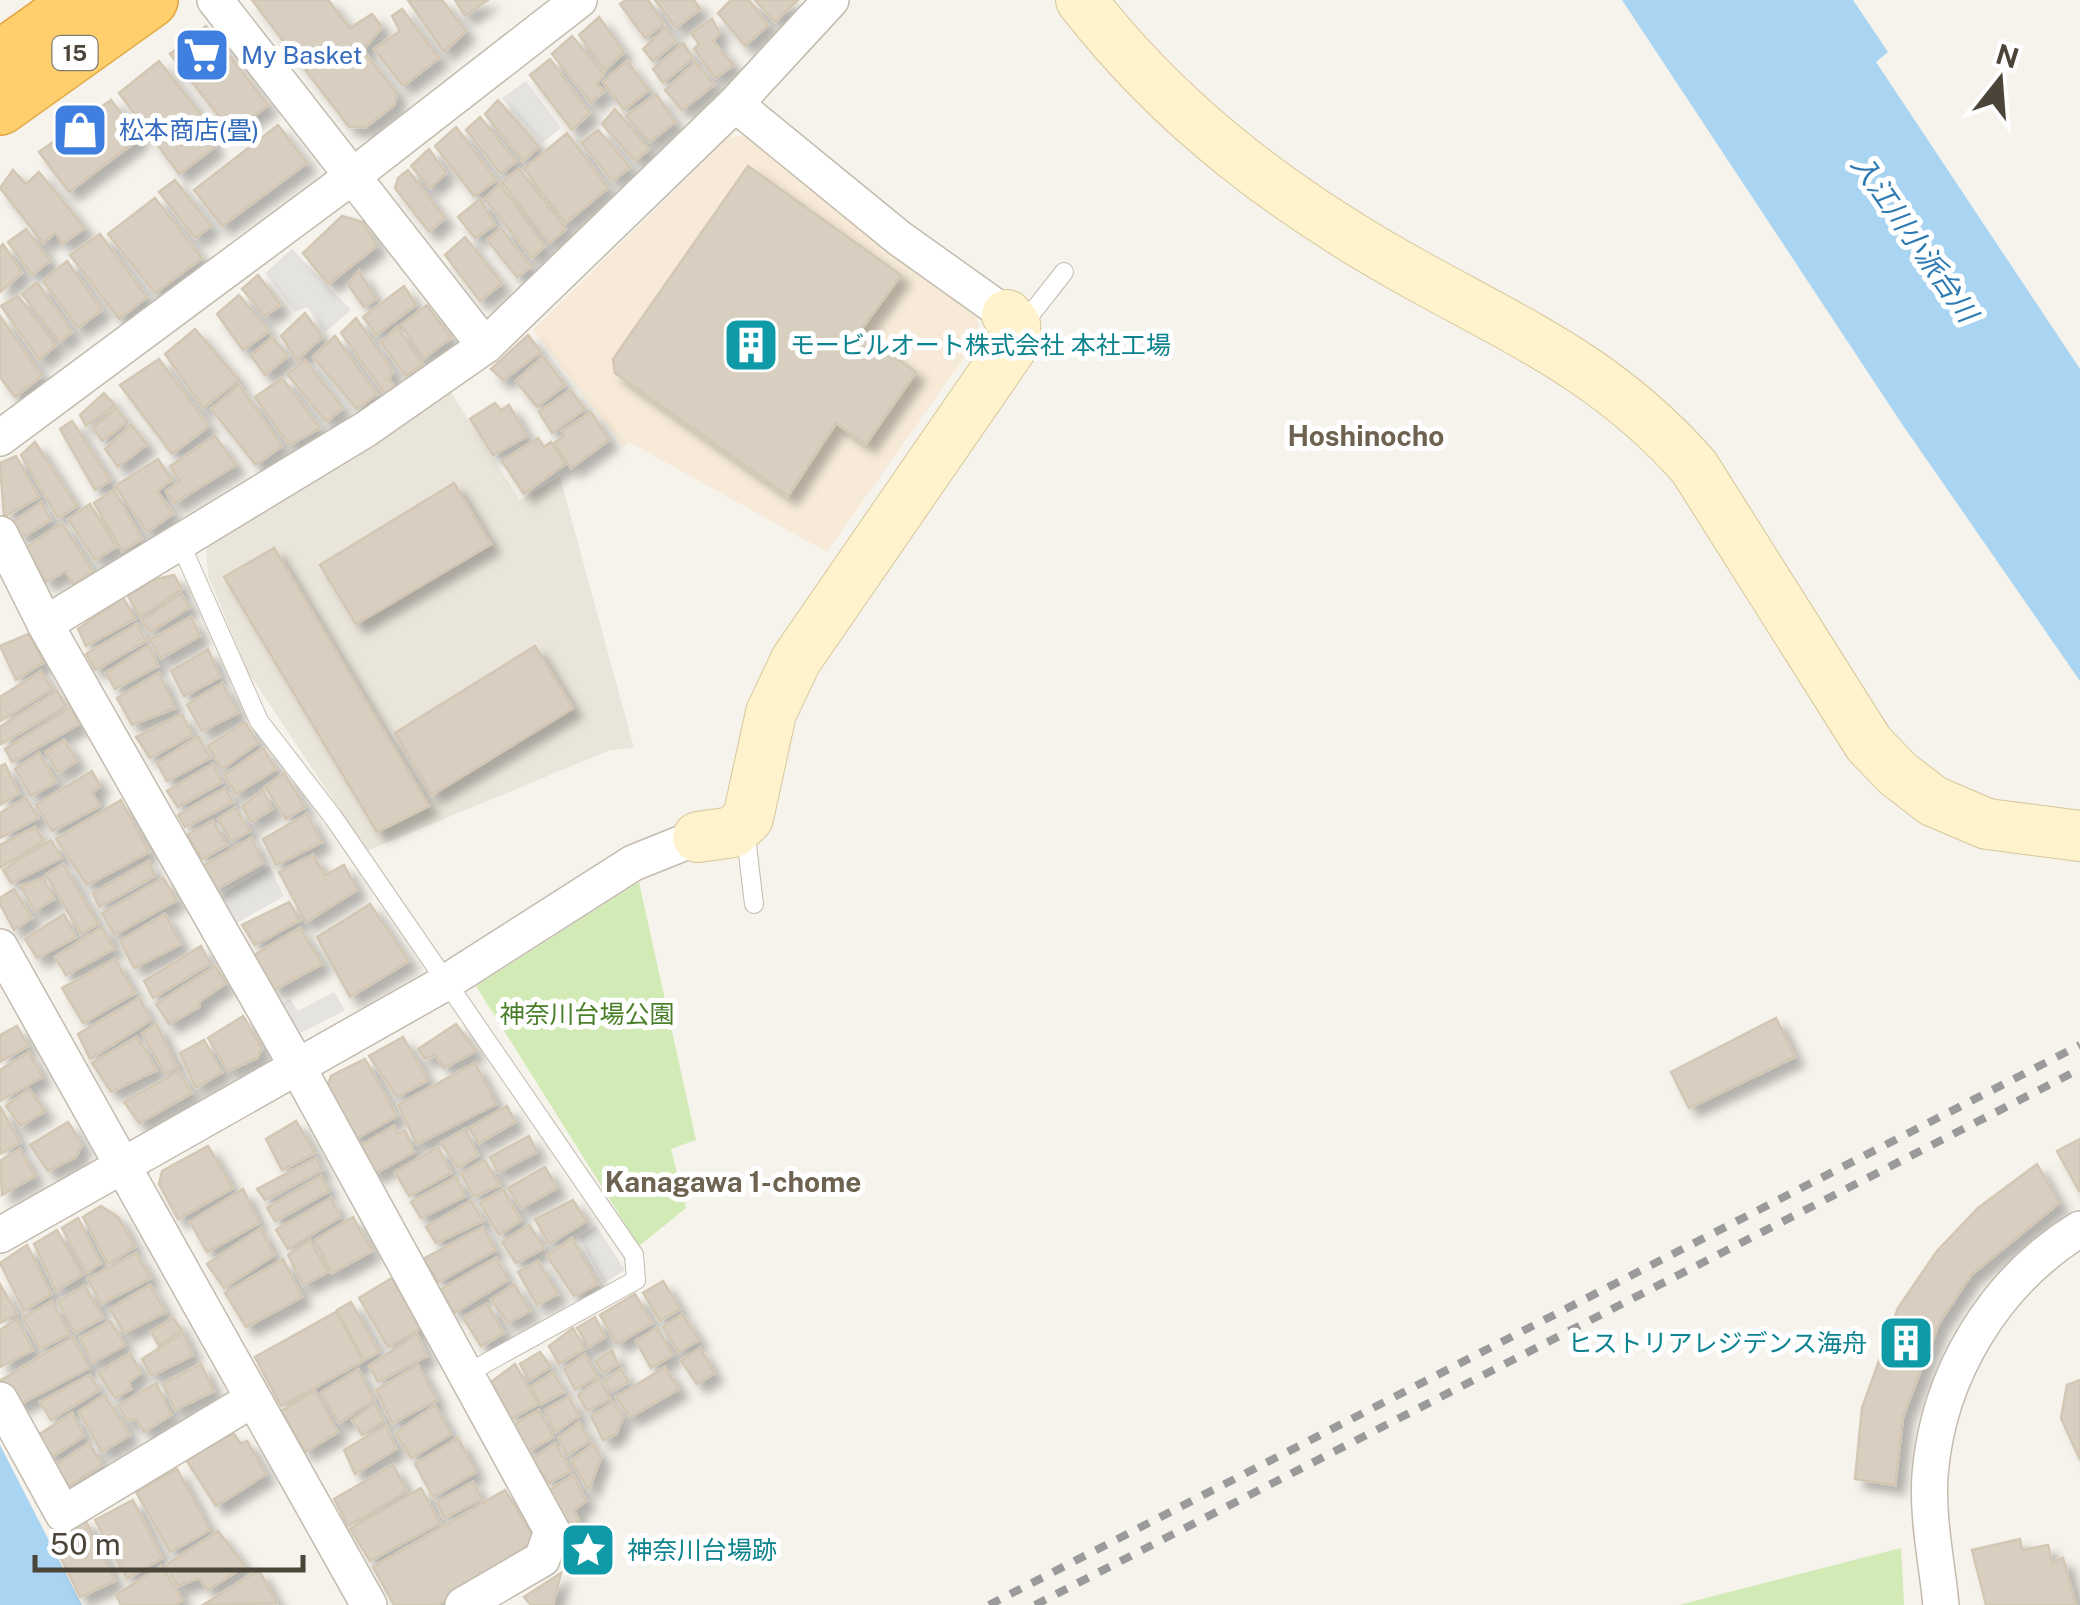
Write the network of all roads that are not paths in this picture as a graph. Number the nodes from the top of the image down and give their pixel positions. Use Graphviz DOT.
graph roads {
  1 [pos="26,0"];
  2 [pos="83,0"];
  3 [pos="150,0"];
  4 [pos="215,0"];
  5 [pos="579,0"];
  6 [pos="831,0"];
  7 [pos="1081,0"];
  8 [pos="0,18"];
  9 [pos="0,59"];
  10 [pos="736,104"];
  11 [pos="0,107"];
  12 [pos="354,175"];
  13 [pos="1064,272"];
  14 [pos="1012,324"];
  15 [pos="486,346"];
  16 [pos="0,438"];
  17 [pos="0,534"];
  18 [pos="181,545"];
  19 [pos="45,624"];
  20 [pos="721,830"];
  21 [pos="2080,836"];
  22 [pos="754,904"];
  23 [pos="0,948"];
  24 [pos="445,983"];
  25 [pos="297,1066"];
  26 [pos="121,1165"];
  27 [pos="2080,1229"];
  28 [pos="0,1236"];
  29 [pos="466,1374"];
  30 [pos="0,1400"];
  31 [pos="253,1400"];
  32 [pos="368,1605"];
  33 [pos="463,1605"];
  34 [pos="1941,1605"];
  1 -- 8 [label="highway"];
  2 -- 9 [label="highway"];
  3 -- 11 [label="highway, 15"];
  4 -- 12 [label="street"];
  5 -- 12 [label="street"];
  6 -- 10 [label="street"];
  7 -- 21 [label="street"];
  10 -- 14 [label="street"];
  10 -- 15 [label="street"];
  12 -- 15 [label="street"];
  12 -- 16 [label="street"];
  13 -- 14 [label="lane"];
  14 -- 20 [label="street"];
  15 -- 18 [label="street"];
  17 -- 19 [label="street"];
  18 -- 19 [label="street"];
  18 -- 24 [label="lane"];
  19 -- 25 [label="street"];
  20 -- 22 [label="lane"];
  20 -- 24 [label="street"];
  23 -- 26 [label="street"];
  24 -- 25 [label="street"];
  24 -- 29 [label="lane"];
  25 -- 26 [label="street"];
  25 -- 29 [label="street"];
  26 -- 28 [label="street"];
  26 -- 31 [label="street"];
  27 -- 34 [label="street"];
  29 -- 33 [label="street"];
  30 -- 31 [label="street"];
  31 -- 32 [label="street"];
}
